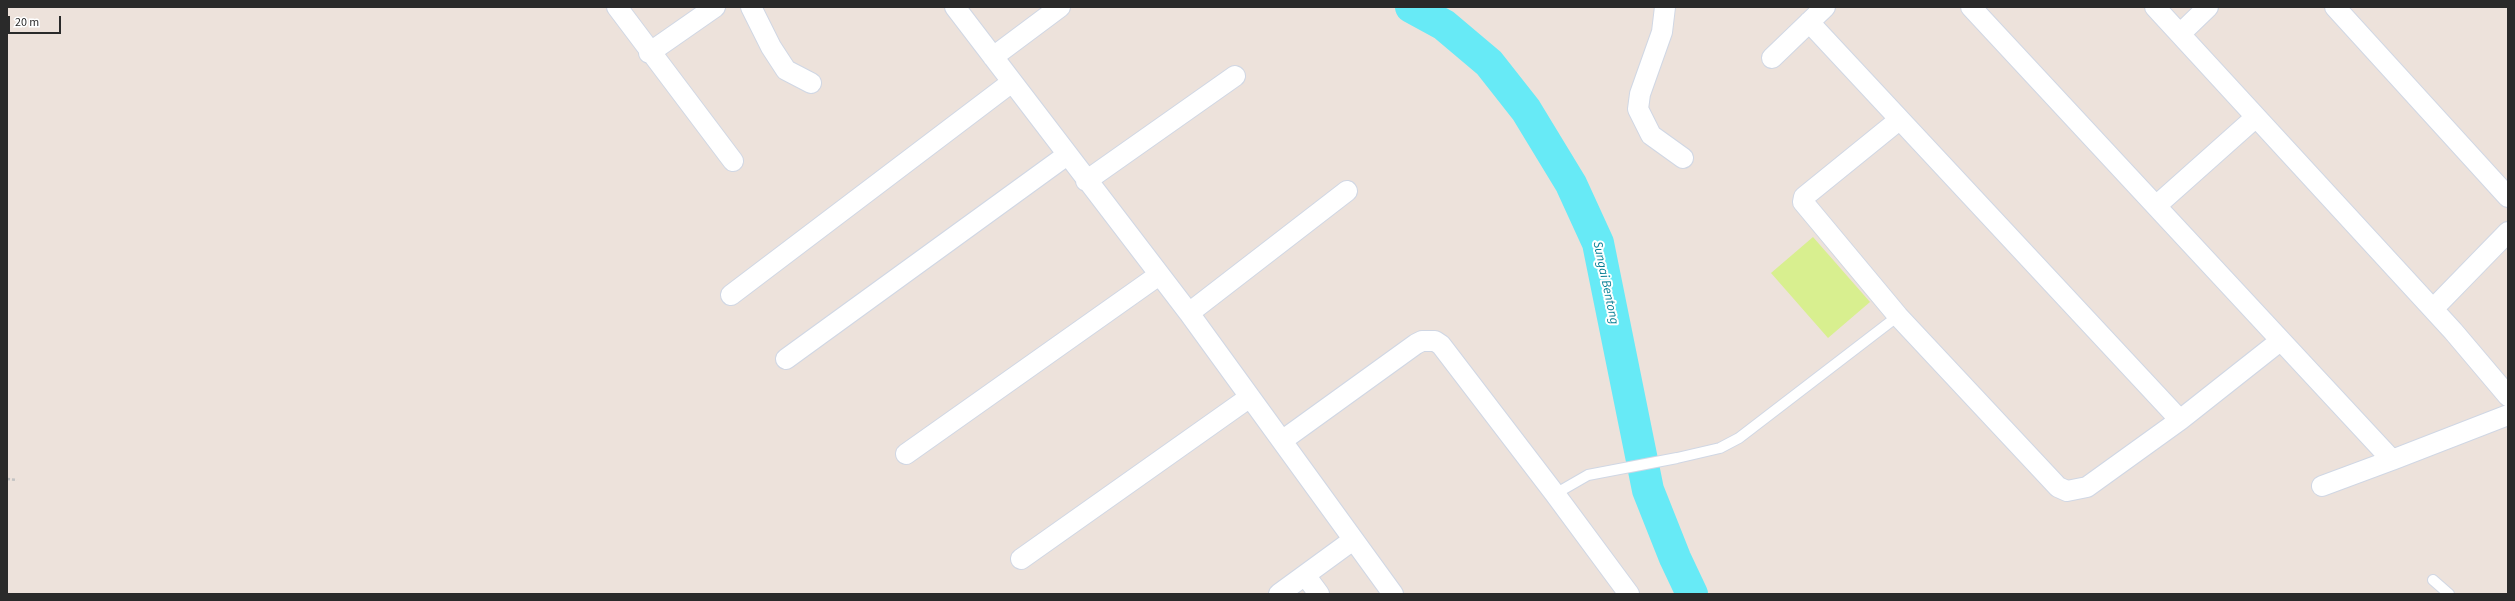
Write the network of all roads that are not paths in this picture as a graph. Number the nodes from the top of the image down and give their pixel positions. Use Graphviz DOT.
graph roads {
  1 [pos="617,7"];
  2 [pos="715,7"];
  3 [pos="751,7"];
  4 [pos="955,7"];
  5 [pos="1060,7"];
  6 [pos="1665,7"];
  7 [pos="1826,7"];
  8 [pos="1971,7"];
  9 [pos="2155,7"];
  10 [pos="2208,7"];
  11 [pos="2335,7"];
  12 [pos="1809,22"];
  13 [pos="2180,34"];
  14 [pos="649,53"];
  15 [pos="994,57"];
  16 [pos="1772,58"];
  17 [pos="1235,76"];
  18 [pos="1012,82"];
  19 [pos="811,83"];
  20 [pos="2256,116"];
  21 [pos="1899,120"];
  22 [pos="1067,155"];
  23 [pos="1683,158"];
  24 [pos="733,161"];
  25 [pos="1086,181"];
  26 [pos="1347,191"];
  27 [pos="2508,197"];
  28 [pos="2156,206"];
  29 [pos="2508,232"];
  30 [pos="1159,275"];
  31 [pos="731,295"];
  32 [pos="2433,309"];
  33 [pos="1189,313"];
  34 [pos="1898,316"];
  35 [pos="2280,341"];
  36 [pos="786,359"];
  37 [pos="2508,396"];
  38 [pos="1250,397"];
  39 [pos="2508,414"];
  40 [pos="2180,420"];
  41 [pos="1283,440"];
  42 [pos="906,454"];
  43 [pos="2392,460"];
  44 [pos="2322,486"];
  45 [pos="1555,494"];
  46 [pos="1354,540"];
  47 [pos="1021,559"];
  48 [pos="1305,575"];
  49 [pos="2433,580"];
  50 [pos="1279,594"];
  51 [pos="1319,594"];
  52 [pos="1393,594"];
  53 [pos="1629,594"];
  54 [pos="2449,594"];
  1 -- 14 [label="street"];
  2 -- 14 [label="street"];
  3 -- 19 [label="street"];
  4 -- 15 [label="street"];
  5 -- 15 [label="street"];
  6 -- 23 [label="street"];
  7 -- 12 [label="street"];
  8 -- 28 [label="street"];
  9 -- 13 [label="street"];
  10 -- 13 [label="street"];
  11 -- 27 [label="street"];
  12 -- 16 [label="street"];
  12 -- 21 [label="street"];
  13 -- 20 [label="street"];
  14 -- 24 [label="street"];
  15 -- 18 [label="street"];
  17 -- 25 [label="street"];
  18 -- 22 [label="street"];
  18 -- 31 [label="street"];
  20 -- 28 [label="street"];
  20 -- 32 [label="street"];
  21 -- 34 [label="street"];
  21 -- 40 [label="street"];
  22 -- 25 [label="street"];
  22 -- 36 [label="street"];
  25 -- 30 [label="street"];
  26 -- 33 [label="street"];
  28 -- 35 [label="street"];
  29 -- 32 [label="street"];
  30 -- 33 [label="street"];
  30 -- 42 [label="street"];
  32 -- 37 [label="street"];
  33 -- 38 [label="street"];
  34 -- 40 [label="street"];
  34 -- 45 [label="lane"];
  35 -- 40 [label="street"];
  35 -- 43 [label="street"];
  38 -- 41 [label="street"];
  38 -- 47 [label="street"];
  39 -- 43 [label="street"];
  41 -- 45 [label="street"];
  41 -- 46 [label="street"];
  43 -- 44 [label="street"];
  45 -- 53 [label="street"];
  46 -- 48 [label="street"];
  46 -- 52 [label="street"];
  48 -- 50 [label="street"];
  48 -- 51 [label="street"];
  49 -- 54 [label="lane"];
}
